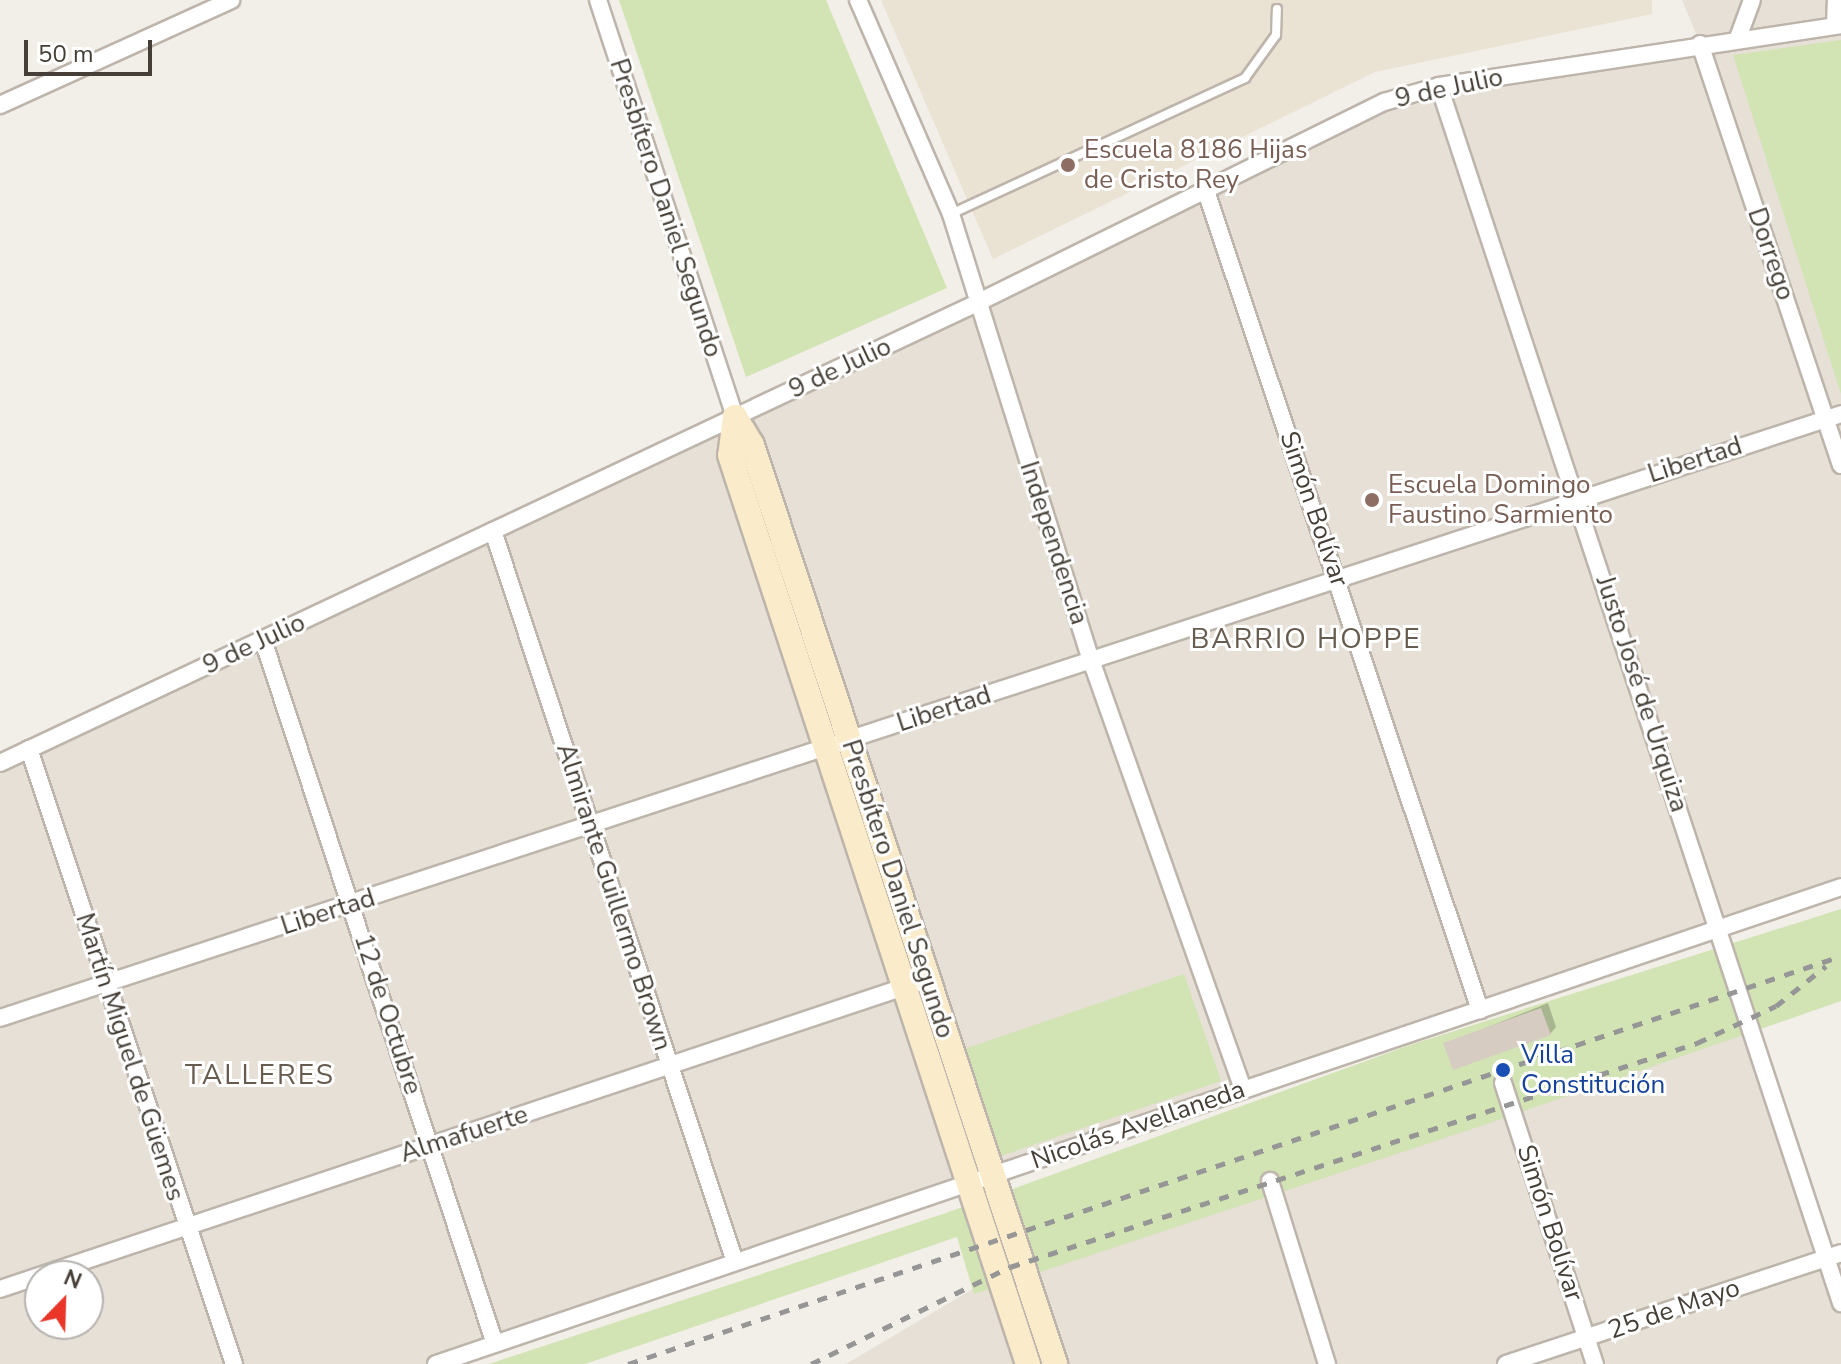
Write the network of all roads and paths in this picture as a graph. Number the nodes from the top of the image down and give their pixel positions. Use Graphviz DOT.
graph roads {
  1 [pos="231,0"];
  2 [pos="598,0"];
  3 [pos="858,0"];
  4 [pos="1752,0"];
  5 [pos="1836,0"];
  6 [pos="1277,9"];
  7 [pos="1838,25"];
  8 [pos="1738,38"];
  9 [pos="1700,44"];
  10 [pos="1439,86"];
  11 [pos="0,105"];
  12 [pos="1206,191"];
  13 [pos="951,214"];
  14 [pos="977,303"];
  15 [pos="1833,415"];
  16 [pos="735,417"];
  17 [pos="1841,465"];
  18 [pos="1576,499"];
  19 [pos="493,531"];
  20 [pos="1338,580"];
  21 [pos="263,640"];
  22 [pos="1091,660"];
  23 [pos="838,744"];
  24 [pos="29,749"];
  25 [pos="0,763"];
  26 [pos="590,825"];
  27 [pos="1841,887"];
  28 [pos="351,905"];
  29 [pos="1719,928"];
  30 [pos="928,979"];
  31 [pos="106,983"];
  32 [pos="905,987"];
  33 [pos="1480,1010"];
  34 [pos="0,1018"];
  35 [pos="671,1067"];
  36 [pos="1503,1083"];
  37 [pos="1243,1090"];
  38 [pos="431,1144"];
  39 [pos="992,1175"];
  40 [pos="1270,1181"];
  41 [pos="969,1183"];
  42 [pos="187,1228"];
  43 [pos="1834,1256"];
  44 [pos="735,1262"];
  45 [pos="0,1289"];
  46 [pos="1841,1303"];
  47 [pos="1587,1338"];
  48 [pos="495,1344"];
  49 [pos="234,1364"];
  50 [pos="436,1364"];
  51 [pos="1028,1364"];
  52 [pos="1055,1364"];
  53 [pos="1327,1364"];
  54 [pos="1506,1364"];
  55 [pos="1595,1364"];
  1 -- 11 [label="street"];
  2 -- 16 [label="street, Presbítero Daniel Segundo"];
  3 -- 13 [label="street, Independencia"];
  4 -- 8 [label="street"];
  5 -- 7 [label="street"];
  6 -- 13 [label="lane"];
  7 -- 8 [label="street, 9 de Julio"];
  8 -- 9 [label="street, 9 de Julio"];
  9 -- 10 [label="street, 9 de Julio"];
  9 -- 15 [label="street, Dorrego"];
  10 -- 12 [label="street, 9 de Julio"];
  10 -- 18 [label="street, Justo José de Urquiza"];
  12 -- 14 [label="street, 9 de Julio"];
  12 -- 20 [label="street, Simón Bolívar"];
  13 -- 14 [label="street, Independencia"];
  14 -- 16 [label="street, 9 de Julio"];
  14 -- 22 [label="street, Independencia"];
  15 -- 17 [label="street, Dorrego"];
  15 -- 18 [label="street, Libertad"];
  16 -- 19 [label="street, 9 de Julio"];
  16 -- 23 [label="main road, Presbítero Daniel Segundo"];
  18 -- 20 [label="street, Libertad"];
  18 -- 29 [label="street, Justo José de Urquiza"];
  19 -- 21 [label="street, 9 de Julio"];
  19 -- 26 [label="street, Almirante Guillermo Brown"];
  20 -- 22 [label="street, Libertad"];
  20 -- 33 [label="street, Simón Bolívar"];
  21 -- 24 [label="street, 9 de Julio"];
  21 -- 28 [label="street, 12 de Octubre"];
  22 -- 23 [label="street, Libertad"];
  22 -- 37 [label="street, Independencia"];
  23 -- 26 [label="street, Libertad"];
  23 -- 30 [label="main road, Presbítero Daniel Segundo"];
  23 -- 32 [label="main road, Presbítero Daniel Segundo"];
  24 -- 25 [label="street, 9 de Julio"];
  24 -- 31 [label="street, Martín Miguel de Güemes"];
  26 -- 28 [label="street, Libertad"];
  26 -- 35 [label="street, Almirante Guillermo Brown"];
  27 -- 29 [label="street, Nicolás Avellaneda"];
  28 -- 31 [label="street, Libertad"];
  28 -- 38 [label="street, 12 de Octubre"];
  29 -- 33 [label="street, Nicolás Avellaneda"];
  29 -- 43 [label="street, Justo José de Urquiza"];
  30 -- 32 [label="street, Almafuerte"];
  30 -- 39 [label="main road, Presbítero Daniel Segundo"];
  31 -- 34 [label="street, Libertad"];
  31 -- 42 [label="street, Martín Miguel de Güemes"];
  32 -- 35 [label="street, Almafuerte"];
  32 -- 41 [label="main road, Presbítero Daniel Segundo"];
  33 -- 37 [label="street, Nicolás Avellaneda"];
  35 -- 38 [label="street, Almafuerte"];
  35 -- 44 [label="street, Almirante Guillermo Brown"];
  36 -- 47 [label="street, Simón Bolívar"];
  37 -- 39 [label="street, Nicolás Avellaneda"];
  38 -- 42 [label="street, Almafuerte"];
  38 -- 48 [label="street, 12 de Octubre"];
  39 -- 41 [label="street, Nicolás Avellaneda"];
  39 -- 52 [label="main road, Presbítero Daniel Segundo"];
  40 -- 53 [label="street"];
  41 -- 44 [label="street, Nicolás Avellaneda"];
  41 -- 51 [label="main road, Presbítero Daniel Segundo"];
  42 -- 45 [label="street, Almafuerte"];
  42 -- 49 [label="street, Martín Miguel de Güemes"];
  43 -- 46 [label="street, Justo José de Urquiza"];
  43 -- 47 [label="street, 25 de Mayo"];
  44 -- 48 [label="street, Nicolás Avellaneda"];
  47 -- 54 [label="street, 25 de Mayo"];
  47 -- 55 [label="street, Simón Bolívar"];
  48 -- 50 [label="street, Nicolás Avellaneda"];
}
